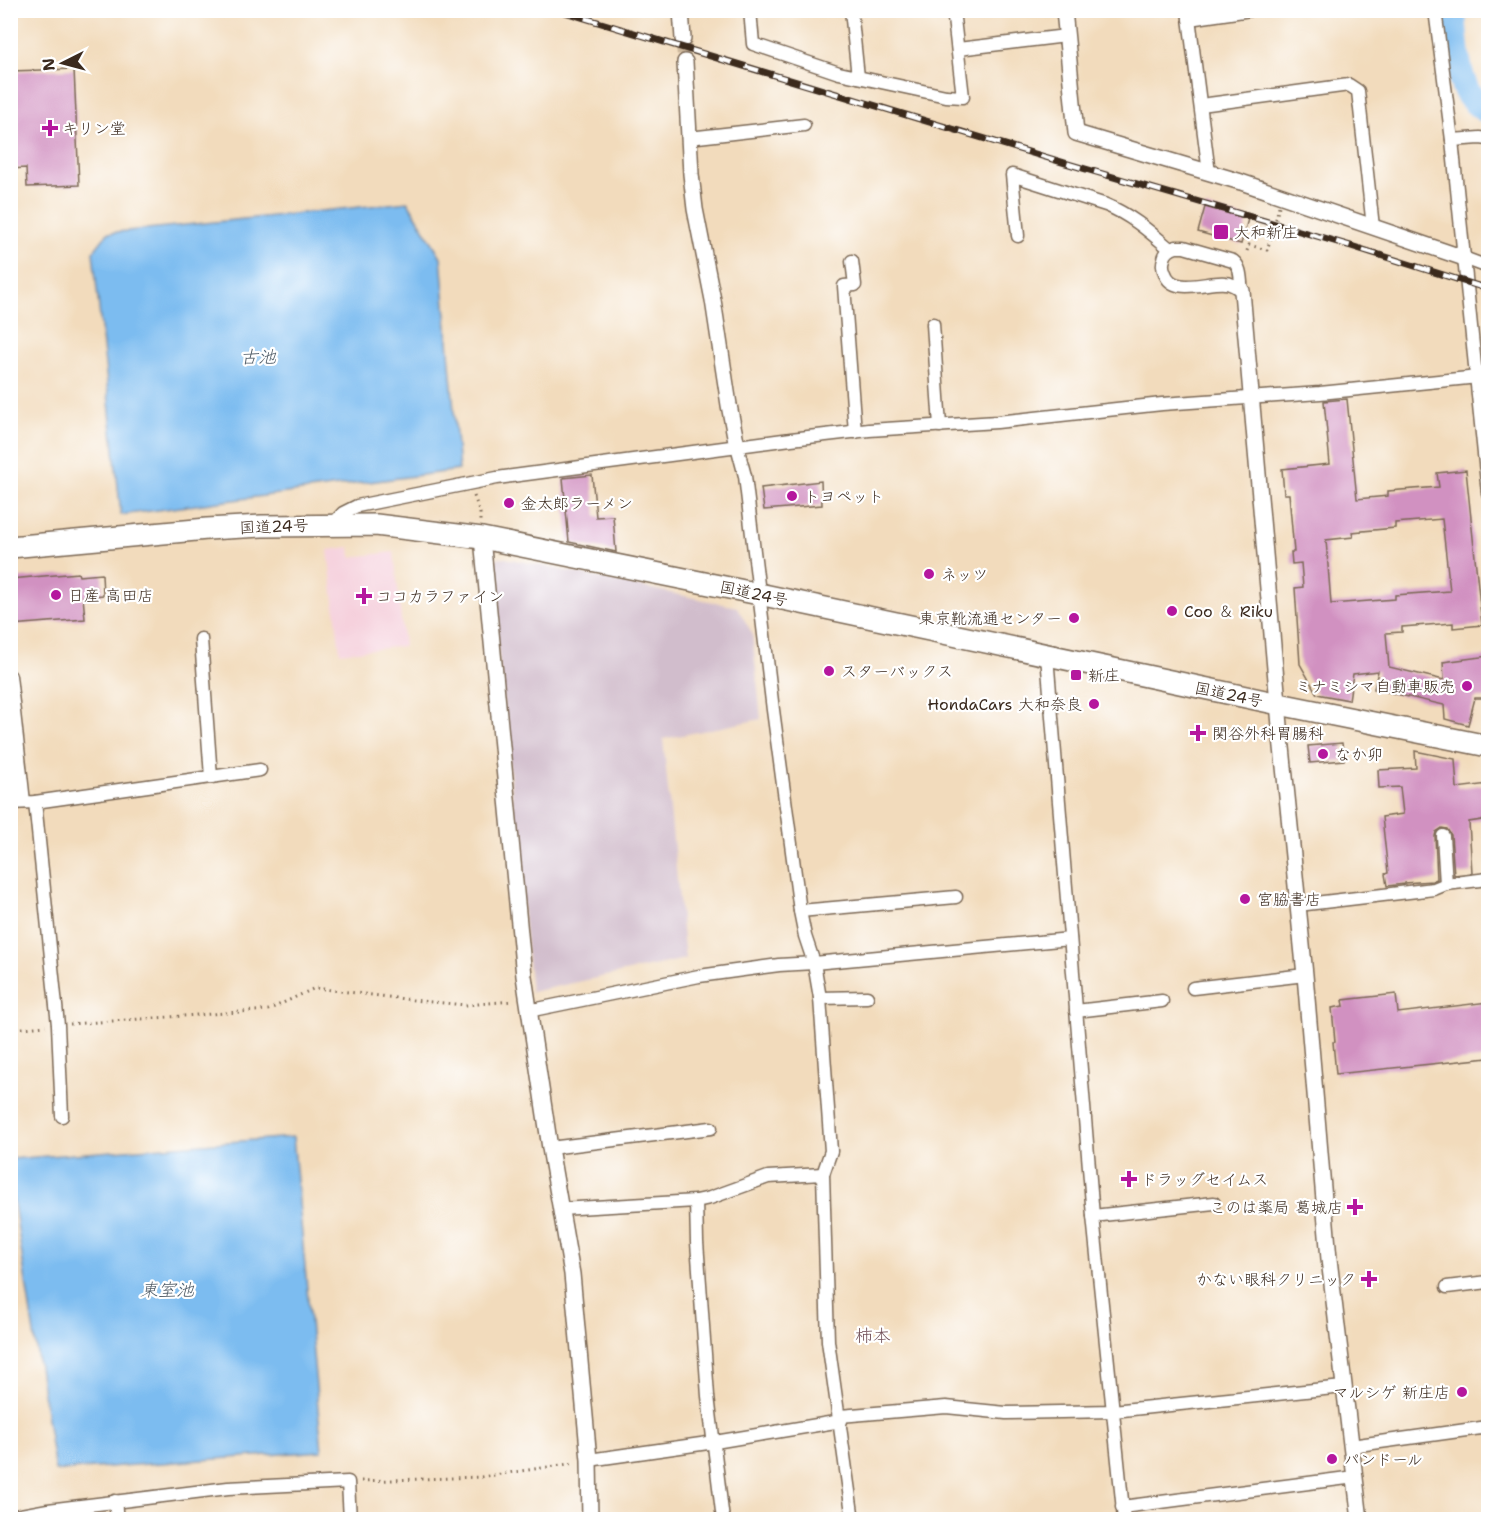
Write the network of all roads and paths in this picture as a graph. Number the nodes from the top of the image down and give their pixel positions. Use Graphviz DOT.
graph roads {
  1 [pos="681,10"];
  2 [pos="750,10"];
  3 [pos="851,10"];
  4 [pos="953,10"];
  5 [pos="1064,10"];
  6 [pos="1250,10"];
  7 [pos="1435,10"];
  8 [pos="1188,15"];
  9 [pos="1066,36"];
  10 [pos="683,39"];
  11 [pos="958,49"];
  12 [pos="685,62"];
  13 [pos="858,77"];
  14 [pos="1201,105"];
  15 [pos="804,125"];
  16 [pos="689,138"];
  17 [pos="1488,139"];
  18 [pos="1452,140"];
  19 [pos="1209,173"];
  20 [pos="1279,206"];
  21 [pos="1373,227"];
  22 [pos="1018,236"];
  23 [pos="1170,249"];
  24 [pos="1247,251"];
  25 [pos="1464,258"];
  26 [pos="852,261"];
  27 [pos="1488,267"];
  28 [pos="1242,291"];
  29 [pos="933,324"];
  30 [pos="1482,377"];
  31 [pos="1252,398"];
  32 [pos="940,426"];
  33 [pos="855,432"];
  34 [pos="736,446"];
  35 [pos="467,484"];
  36 [pos="1488,493"];
  37 [pos="332,525"];
  38 [pos="482,538"];
  39 [pos="10,547"];
  40 [pos="759,594"];
  41 [pos="201,639"];
  42 [pos="1047,656"];
  43 [pos="10,676"];
  44 [pos="1279,704"];
  45 [pos="1488,746"];
  46 [pos="260,770"];
  47 [pos="211,777"];
  48 [pos="29,802"];
  49 [pos="10,803"];
  50 [pos="1443,836"];
  51 [pos="1488,879"];
  52 [pos="1446,884"];
  53 [pos="956,897"];
  54 [pos="1298,905"];
  55 [pos="800,911"];
  56 [pos="1070,939"];
  57 [pos="814,963"];
  58 [pos="1305,975"];
  59 [pos="1193,988"];
  60 [pos="867,997"];
  61 [pos="820,998"];
  62 [pos="1162,1000"];
  63 [pos="528,1005"];
  64 [pos="1076,1011"];
  65 [pos="58,1025"];
  66 [pos="10,1029"];
  67 [pos="62,1116"];
  68 [pos="711,1128"];
  69 [pos="550,1148"];
  70 [pos="823,1174"];
  71 [pos="696,1201"];
  72 [pos="1214,1203"];
  73 [pos="560,1209"];
  74 [pos="1093,1216"];
  75 [pos="1488,1282"];
  76 [pos="1447,1287"];
  77 [pos="1343,1388"];
  78 [pos="1113,1411"];
  79 [pos="840,1419"];
  80 [pos="1488,1427"];
  81 [pos="715,1442"];
  82 [pos="1351,1446"];
  83 [pos="589,1461"];
  84 [pos="1354,1477"];
  85 [pos="348,1482"];
  86 [pos="115,1501"];
  87 [pos="1123,1514"];
  88 [pos="10,1516"];
  89 [pos="117,1520"];
  90 [pos="350,1520"];
  91 [pos="590,1520"];
  92 [pos="723,1520"];
  93 [pos="853,1520"];
  94 [pos="1360,1520"];
  1 -- 10 [label="street"];
  2 -- 13 [label="street"];
  3 -- 13 [label="street"];
  4 -- 11 [label="street"];
  5 -- 9 [label="street"];
  6 -- 8 [label="street"];
  7 -- 18 [label="street"];
  8 -- 14 [label="street"];
  9 -- 11 [label="street"];
  9 -- 19 [label="street"];
  11 -- 13 [label="street"];
  12 -- 16 [label="street"];
  14 -- 19 [label="street"];
  14 -- 21 [label="street"];
  15 -- 16 [label="street"];
  16 -- 34 [label="street"];
  17 -- 18 [label="street"];
  18 -- 25 [label="street"];
  19 -- 21 [label="street"];
  20 -- 24 [label="path, bridge"];
  21 -- 25 [label="street"];
  22 -- 23 [label="street"];
  23 -- 28 [label="street"];
  23 -- 28 [label="street"];
  25 -- 27 [label="street"];
  25 -- 30 [label="street"];
  26 -- 33 [label="street"];
  28 -- 31 [label="street"];
  29 -- 32 [label="street"];
  30 -- 31 [label="street"];
  30 -- 36 [label="street"];
  31 -- 32 [label="street"];
  31 -- 44 [label="street"];
  32 -- 33 [label="street"];
  33 -- 34 [label="street"];
  34 -- 35 [label="street"];
  34 -- 40 [label="street"];
  35 -- 37 [label="street"];
  35 -- 38 [label="path"];
  37 -- 38 [label="highway, 国道24号"];
  37 -- 39 [label="highway, 国道24号"];
  38 -- 40 [label="highway, 国道24号"];
  38 -- 63 [label="street"];
  40 -- 42 [label="highway, 国道24号"];
  40 -- 55 [label="street"];
  41 -- 47 [label="street"];
  42 -- 44 [label="highway, 国道24号"];
  42 -- 56 [label="street"];
  43 -- 48 [label="street"];
  44 -- 45 [label="highway, 国道24号"];
  44 -- 54 [label="street"];
  46 -- 47 [label="street"];
  47 -- 48 [label="street"];
  48 -- 49 [label="street"];
  48 -- 65 [label="street"];
  50 -- 52 [label="street"];
  51 -- 52 [label="street"];
  52 -- 54 [label="street"];
  53 -- 55 [label="street"];
  54 -- 58 [label="street"];
  55 -- 57 [label="street"];
  56 -- 57 [label="street"];
  56 -- 64 [label="street"];
  57 -- 61 [label="street"];
  57 -- 63 [label="street"];
  58 -- 59 [label="street"];
  58 -- 77 [label="street"];
  60 -- 61 [label="street"];
  61 -- 70 [label="street"];
  62 -- 64 [label="street"];
  63 -- 65 [label="path"];
  63 -- 69 [label="street"];
  64 -- 74 [label="street"];
  65 -- 66 [label="path"];
  65 -- 67 [label="street"];
  68 -- 69 [label="street"];
  69 -- 73 [label="street"];
  70 -- 71 [label="street"];
  70 -- 79 [label="street"];
  71 -- 73 [label="street"];
  71 -- 81 [label="street"];
  72 -- 74 [label="street"];
  73 -- 83 [label="street"];
  74 -- 78 [label="street"];
  75 -- 76 [label="street"];
  77 -- 78 [label="street"];
  77 -- 82 [label="street"];
  78 -- 79 [label="street"];
  78 -- 87 [label="street"];
  79 -- 81 [label="street"];
  79 -- 93 [label="street"];
  80 -- 82 [label="street"];
  81 -- 83 [label="street"];
  81 -- 92 [label="street"];
  82 -- 84 [label="street"];
  83 -- 85 [label="path"];
  83 -- 91 [label="street"];
  84 -- 87 [label="street"];
  84 -- 94 [label="street"];
  85 -- 86 [label="street"];
  85 -- 90 [label="street"];
  86 -- 88 [label="street"];
  86 -- 89 [label="street"];
}
